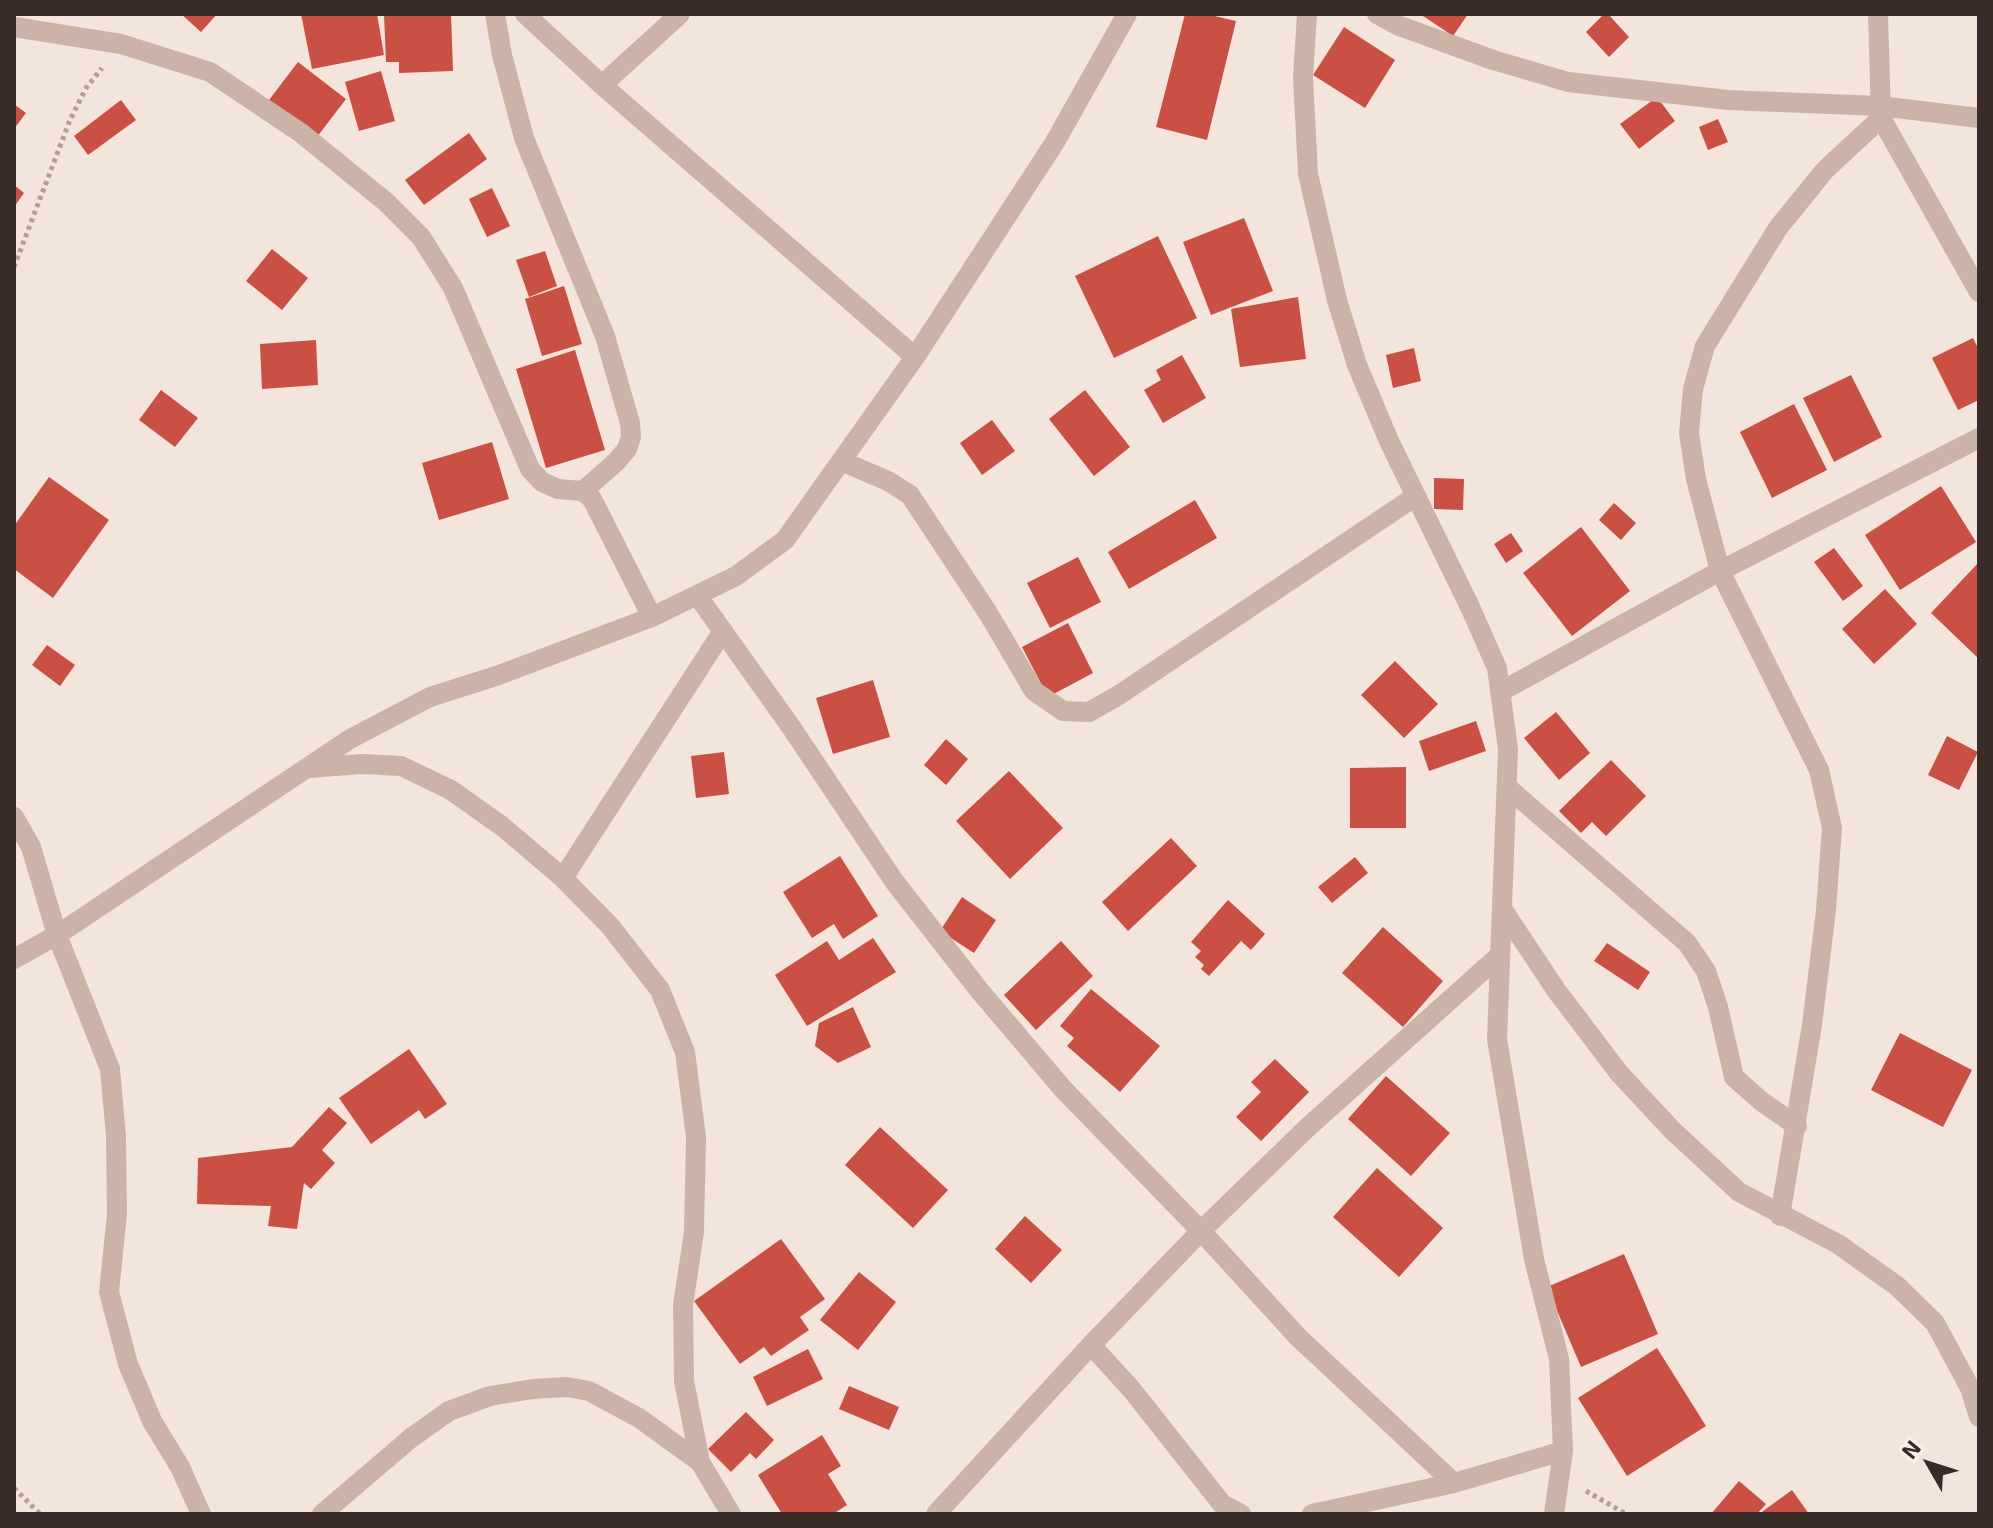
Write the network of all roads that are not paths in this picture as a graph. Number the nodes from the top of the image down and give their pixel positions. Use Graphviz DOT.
graph roads {
  1 [pos="495,14"];
  2 [pos="525,14"];
  3 [pos="680,14"];
  4 [pos="1127,14"];
  5 [pos="1307,14"];
  6 [pos="1377,14"];
  7 [pos="1878,14"];
  8 [pos="14,27"];
  9 [pos="602,85"];
  10 [pos="1880,112"];
  11 [pos="1979,118"];
  12 [pos="1979,292"];
  13 [pos="915,357"];
  14 [pos="1979,438"];
  15 [pos="841,461"];
  16 [pos="583,491"];
  17 [pos="1416,496"];
  18 [pos="1720,571"];
  19 [pos="697,595"];
  20 [pos="652,617"];
  21 [pos="723,631"];
  22 [pos="1500,692"];
  23 [pos="304,768"];
  24 [pos="1507,787"];
  25 [pos="14,817"];
  26 [pos="563,878"];
  27 [pos="1503,910"];
  28 [pos="57,935"];
  29 [pos="1500,955"];
  30 [pos="14,959"];
  31 [pos="1797,1126"];
  32 [pos="1780,1216"];
  33 [pos="1201,1231"];
  34 [pos="1091,1345"];
  35 [pos="1979,1417"];
  36 [pos="1563,1451"];
  37 [pos="700,1462"];
  38 [pos="1454,1483"];
  39 [pos="201,1514"];
  40 [pos="322,1514"];
  41 [pos="731,1514"];
  42 [pos="936,1514"];
  43 [pos="1241,1514"];
  44 [pos="1312,1514"];
  45 [pos="1554,1514"];
  1 -- 16 [label="street"];
  2 -- 9 [label="street"];
  3 -- 9 [label="street"];
  4 -- 13 [label="street"];
  5 -- 17 [label="street"];
  6 -- 10 [label="street"];
  7 -- 10 [label="street"];
  8 -- 16 [label="street"];
  9 -- 13 [label="street"];
  10 -- 11 [label="street"];
  10 -- 12 [label="street"];
  10 -- 18 [label="street"];
  13 -- 15 [label="street"];
  14 -- 18 [label="street"];
  15 -- 17 [label="street"];
  15 -- 19 [label="street"];
  16 -- 20 [label="street"];
  17 -- 22 [label="street"];
  18 -- 22 [label="street"];
  18 -- 31 [label="street"];
  19 -- 20 [label="street"];
  19 -- 21 [label="street"];
  20 -- 23 [label="street"];
  21 -- 26 [label="street"];
  21 -- 33 [label="street"];
  22 -- 24 [label="street"];
  23 -- 26 [label="street"];
  23 -- 28 [label="street"];
  24 -- 27 [label="street"];
  24 -- 31 [label="street"];
  25 -- 28 [label="street"];
  26 -- 37 [label="street"];
  27 -- 29 [label="street"];
  27 -- 32 [label="street"];
  28 -- 30 [label="street"];
  28 -- 39 [label="street"];
  29 -- 33 [label="street"];
  29 -- 36 [label="street"];
  31 -- 32 [label="street"];
  32 -- 35 [label="street"];
  33 -- 34 [label="street"];
  33 -- 38 [label="street"];
  34 -- 42 [label="street"];
  34 -- 43 [label="street"];
  36 -- 38 [label="street"];
  36 -- 45 [label="street"];
  37 -- 40 [label="street"];
  37 -- 41 [label="street"];
  38 -- 44 [label="street"];
}
